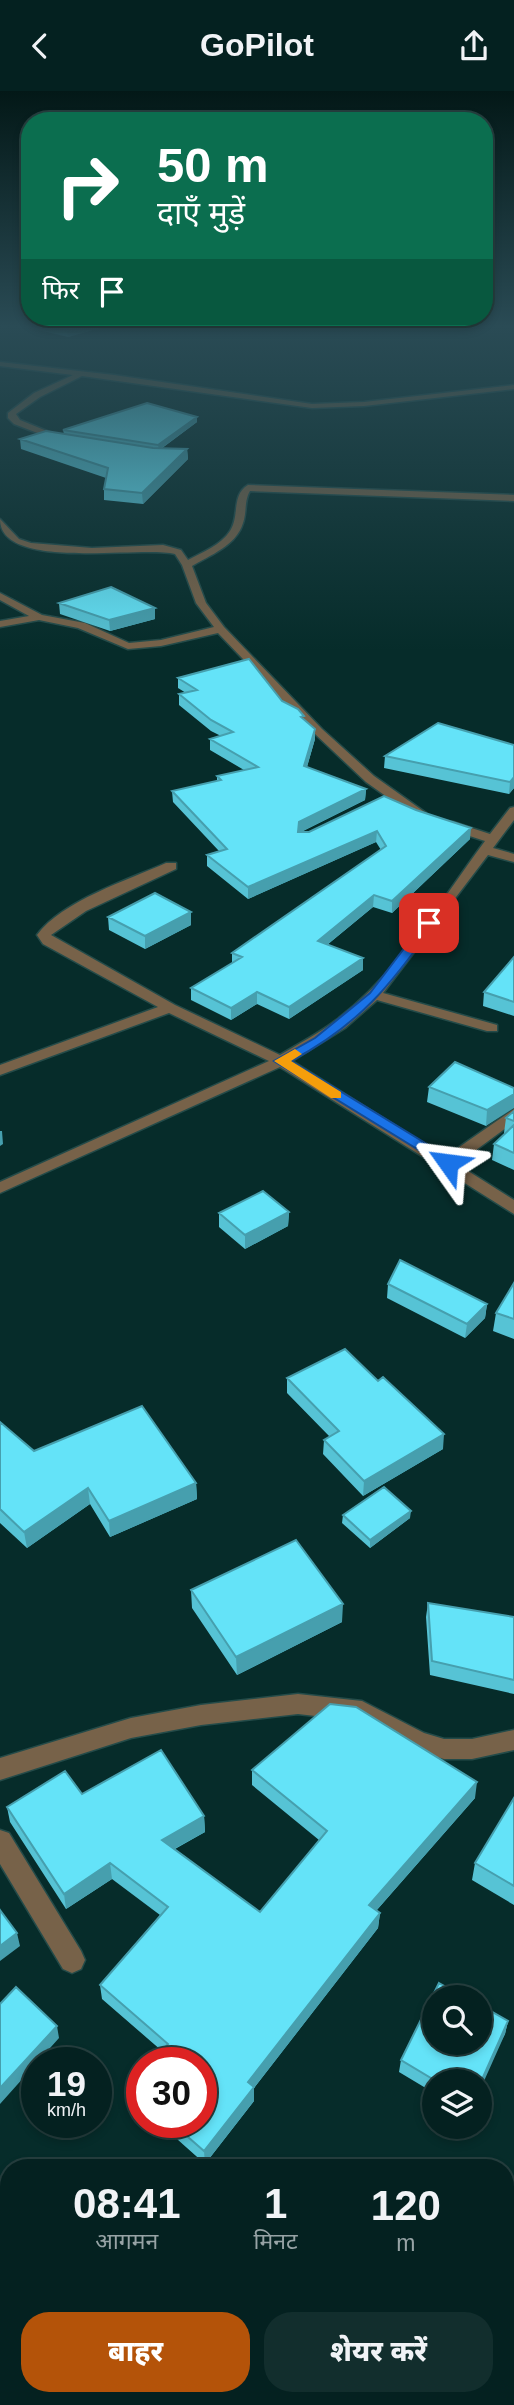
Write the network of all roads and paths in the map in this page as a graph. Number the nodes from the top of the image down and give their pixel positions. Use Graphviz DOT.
graph roads {
  1 [pos="47,435"];
  2 [pos="72,443"];
  3 [pos="514,498"];
  4 [pos="0,522"];
  5 [pos="187,565"];
  6 [pos="0,596"];
  7 [pos="39,617"];
  8 [pos="0,624"];
  9 [pos="220,629"];
  10 [pos="391,795"];
  11 [pos="378,801"];
  12 [pos="514,811"];
  13 [pos="488,844"];
  14 [pos="514,858"];
  15 [pos="171,866"];
  16 [pos="374,995"];
  17 [pos="170,1008"];
  18 [pos="492,1028"];
  19 [pos="281,1061"];
  20 [pos="2,1069"];
  21 [pos="514,1114"];
  22 [pos="448,1163"];
  23 [pos="0,1188"];
  24 [pos="514,1208"];
  25 [pos="514,1740"];
  26 [pos="0,1769"];
  27 [pos="0,1841"];
  28 [pos="72,1959"];
  1 -- 2 [label="street"];
  3 -- 5 [label="street"];
  4 -- 5 [label="street"];
  5 -- 9 [label="street"];
  6 -- 7 [label="street"];
  7 -- 8 [label="street"];
  7 -- 9 [label="street"];
  9 -- 10 [label="street"];
  10 -- 11 [label="street"];
  10 -- 13 [label="street"];
  12 -- 13 [label="street"];
  13 -- 14 [label="street"];
  13 -- 16 [label="street"];
  15 -- 17 [label="street"];
  16 -- 18 [label="street"];
  16 -- 19 [label="street"];
  17 -- 19 [label="street"];
  17 -- 20 [label="street"];
  19 -- 22 [label="street"];
  19 -- 23 [label="street"];
  21 -- 22 [label="street"];
  22 -- 24 [label="street"];
  25 -- 26 [label="street"];
  27 -- 28 [label="street"];
}
